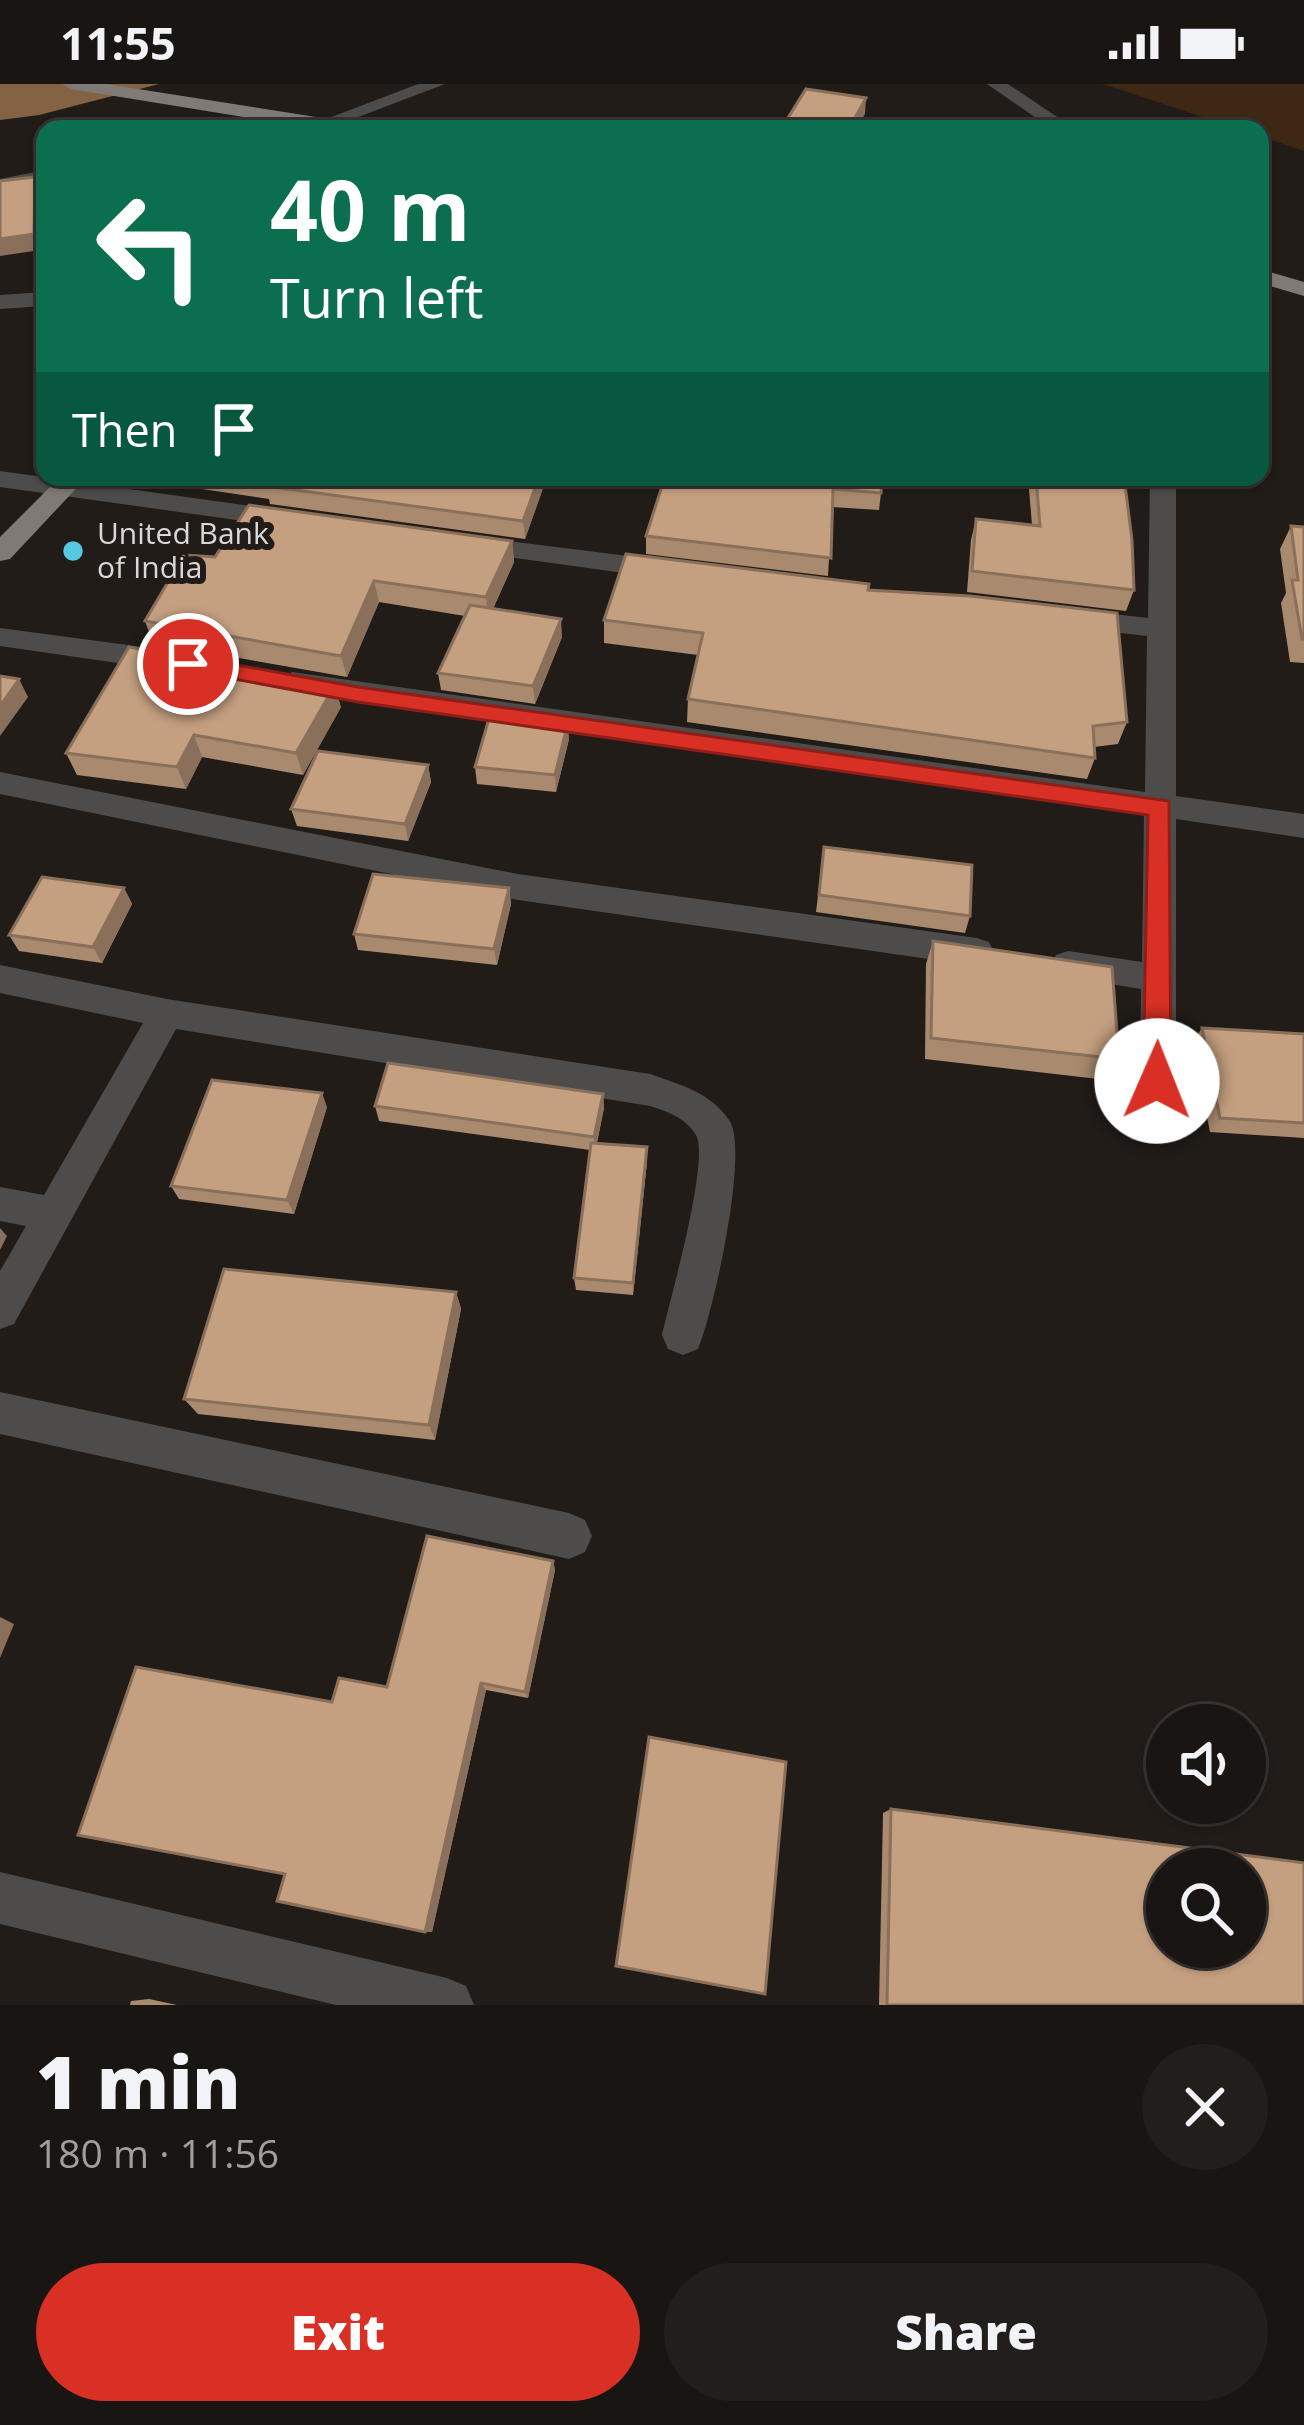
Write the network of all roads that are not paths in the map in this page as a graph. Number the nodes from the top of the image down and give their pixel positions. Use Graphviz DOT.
graph roads {
  1 [pos="71,84"];
  2 [pos="436,84"];
  3 [pos="996,84"];
  4 [pos="292,119"];
  5 [pos="288,120"];
  6 [pos="299,120"];
  7 [pos="336,120"];
  8 [pos="1051,120"];
  9 [pos="36,178"];
  10 [pos="0,185"];
  11 [pos="1269,278"];
  12 [pos="1304,289"];
  13 [pos="36,299"];
  14 [pos="0,302"];
  15 [pos="0,479"];
  16 [pos="36,481"];
  17 [pos="66,486"];
  18 [pos="88,486"];
  19 [pos="1156,486"];
  20 [pos="322,524"];
  21 [pos="440,540"];
  22 [pos="0,553"];
  23 [pos="691,572"];
  24 [pos="1044,615"];
  25 [pos="1162,629"];
  26 [pos="0,637"];
  27 [pos="193,664"];
  28 [pos="264,677"];
  29 [pos="0,782"];
  30 [pos="1160,808"];
  31 [pos="1304,826"];
  32 [pos="1159,978"];
  33 [pos="0,979"];
  34 [pos="167,1013"];
  35 [pos="1157,1081"];
  36 [pos="0,1204"];
  37 [pos="54,1214"];
  38 [pos="0,1310"];
  39 [pos="683,1335"];
  40 [pos="0,1414"];
  41 [pos="568,1536"];
  42 [pos="0,1898"];
  43 [pos="447,2005"];
  1 -- 4 [label="main road"];
  2 -- 7 [label="street"];
  3 -- 8 [label="street"];
  4 -- 5 [label="street"];
  4 -- 6 [label="main road"];
  9 -- 10 [label="street"];
  11 -- 12 [label="main road"];
  13 -- 14 [label="street"];
  15 -- 16 [label="street"];
  17 -- 22 [label="main road"];
  18 -- 20 [label="street"];
  19 -- 25 [label="street"];
  21 -- 23 [label="street"];
  24 -- 25 [label="street"];
  25 -- 30 [label="street"];
  26 -- 27 [label="street"];
  28 -- 30 [label="street"];
  29 -- 32 [label="street"];
  30 -- 31 [label="street"];
  30 -- 32 [label="street"];
  32 -- 35 [label="street"];
  33 -- 34 [label="street"];
  34 -- 37 [label="street"];
  34 -- 39 [label="street"];
  36 -- 37 [label="street"];
  37 -- 38 [label="street"];
  40 -- 41 [label="street"];
  42 -- 43 [label="street"];
}
